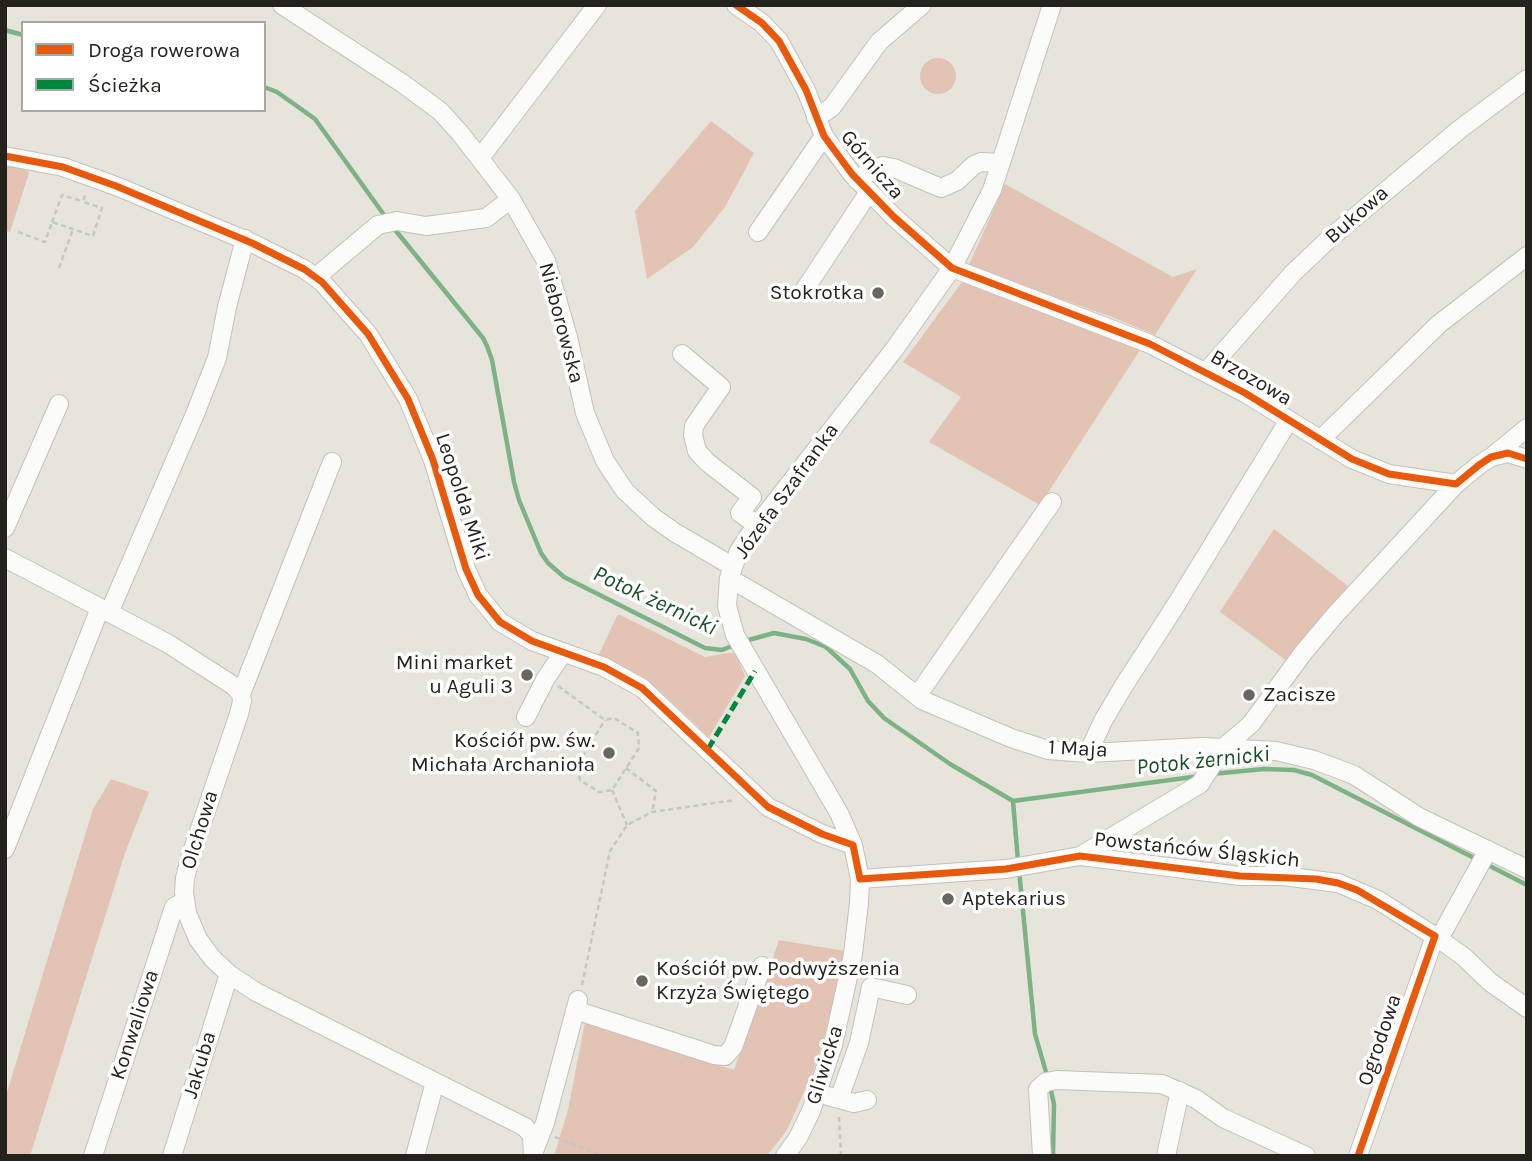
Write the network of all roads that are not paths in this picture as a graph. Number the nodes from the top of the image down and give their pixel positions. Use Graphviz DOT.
graph roads {
  1 [pos="282,5"];
  2 [pos="597,5"];
  3 [pos="736,5"];
  4 [pos="922,5"];
  5 [pos="1052,5"];
  6 [pos="1527,79"];
  7 [pos="816,118"];
  8 [pos="824,136"];
  9 [pos="5,156"];
  10 [pos="480,158"];
  11 [pos="1001,163"];
  12 [pos="863,186"];
  13 [pos="511,199"];
  14 [pos="758,232"];
  15 [pos="245,239"];
  16 [pos="1527,256"];
  17 [pos="952,268"];
  18 [pos="316,277"];
  19 [pos="805,289"];
  20 [pos="682,354"];
  21 [pos="1206,372"];
  22 [pos="59,404"];
  23 [pos="1289,420"];
  24 [pos="1527,428"];
  25 [pos="1320,440"];
  26 [pos="1491,457"];
  27 [pos="1527,459"];
  28 [pos="331,462"];
  29 [pos="1456,484"];
  30 [pos="1052,502"];
  31 [pos="757,525"];
  32 [pos="5,528"];
  33 [pos="5,558"];
  34 [pos="731,572"];
  35 [pos="105,611"];
  36 [pos="563,653"];
  37 [pos="241,694"];
  38 [pos="917,696"];
  39 [pos="526,718"];
  40 [pos="1223,748"];
  41 [pos="1088,753"];
  42 [pos="853,845"];
  43 [pos="5,849"];
  44 [pos="1080,856"];
  45 [pos="1483,858"];
  46 [pos="1527,869"];
  47 [pos="860,879"];
  48 [pos="185,901"];
  49 [pos="1437,938"];
  50 [pos="762,965"];
  51 [pos="229,974"];
  52 [pos="907,995"];
  53 [pos="1527,1008"];
  54 [pos="435,1082"];
  55 [pos="1180,1091"];
  56 [pos="818,1093"];
  57 [pos="839,1099"];
  58 [pos="867,1100"];
  59 [pos="534,1153"];
  60 [pos="93,1156"];
  61 [pos="172,1156"];
  62 [pos="415,1156"];
  63 [pos="785,1156"];
  64 [pos="1042,1156"];
  65 [pos="1166,1156"];
  66 [pos="1306,1156"];
  67 [pos="1357,1156"];
  1 -- 10 [label="street, Nieborowska"];
  2 -- 10 [label="street"];
  3 -- 7 [label="street, Górnicza"];
  4 -- 7 [label="street, Górnicza"];
  5 -- 11 [label="street, Józefa Szafranka"];
  6 -- 21 [label="street, Bukowa"];
  7 -- 8 [label="street, Górnicza"];
  8 -- 12 [label="street, Górnicza"];
  8 -- 14 [label="street"];
  9 -- 15 [label="street, Leopolda Miki"];
  10 -- 13 [label="street, Nieborowska"];
  11 -- 12 [label="street"];
  11 -- 17 [label="street, Józefa Szafranka"];
  12 -- 17 [label="street, Górnicza"];
  12 -- 19 [label="street"];
  13 -- 18 [label="street"];
  13 -- 34 [label="street, Nieborowska"];
  15 -- 18 [label="street, Leopolda Miki"];
  15 -- 35 [label="street"];
  16 -- 25 [label="street"];
  17 -- 21 [label="street, Brzozowa"];
  17 -- 31 [label="street, Józefa Szafranka"];
  18 -- 36 [label="street, Leopolda Miki"];
  20 -- 31 [label="street"];
  21 -- 23 [label="street, Brzozowa"];
  22 -- 32 [label="street"];
  23 -- 25 [label="street, Brzozowa"];
  23 -- 41 [label="street"];
  24 -- 26 [label="street"];
  25 -- 29 [label="street, Brzozowa"];
  26 -- 27 [label="street"];
  26 -- 29 [label="street"];
  28 -- 37 [label="street, Olchowa"];
  29 -- 40 [label="street"];
  30 -- 38 [label="street"];
  31 -- 34 [label="street, Józefa Szafranka"];
  33 -- 35 [label="street"];
  34 -- 38 [label="street, 1 Maja"];
  34 -- 42 [label="street, Józefa Szafranka"];
  35 -- 37 [label="street"];
  35 -- 43 [label="street"];
  36 -- 39 [label="street"];
  36 -- 42 [label="street, Leopolda Miki"];
  37 -- 48 [label="street, Olchowa"];
  38 -- 41 [label="street, 1 Maja"];
  40 -- 41 [label="street, 1 Maja"];
  40 -- 44 [label="street"];
  40 -- 45 [label="street, 1 Maja"];
  42 -- 47 [label="street, Gliwicka"];
  44 -- 47 [label="street, Powstańców Śląskich"];
  44 -- 49 [label="street, Powstańców Śląskich"];
  45 -- 46 [label="street, 1 Maja"];
  45 -- 49 [label="street, Ogrodowa"];
  47 -- 56 [label="street, Gliwicka"];
  48 -- 51 [label="street, Olchowa"];
  48 -- 60 [label="street, Konwaliowa"];
  49 -- 53 [label="street, Powstańców Śląskich"];
  49 -- 67 [label="street, Ogrodowa"];
  50 -- 59 [label="street"];
  51 -- 54 [label="street, Olchowa"];
  51 -- 61 [label="street, Jakuba"];
  52 -- 57 [label="street"];
  54 -- 59 [label="street, Olchowa"];
  54 -- 62 [label="street"];
  55 -- 64 [label="street"];
  55 -- 65 [label="street"];
  55 -- 66 [label="street"];
  56 -- 57 [label="street"];
  56 -- 63 [label="street, Gliwicka"];
  57 -- 58 [label="street"];
}
